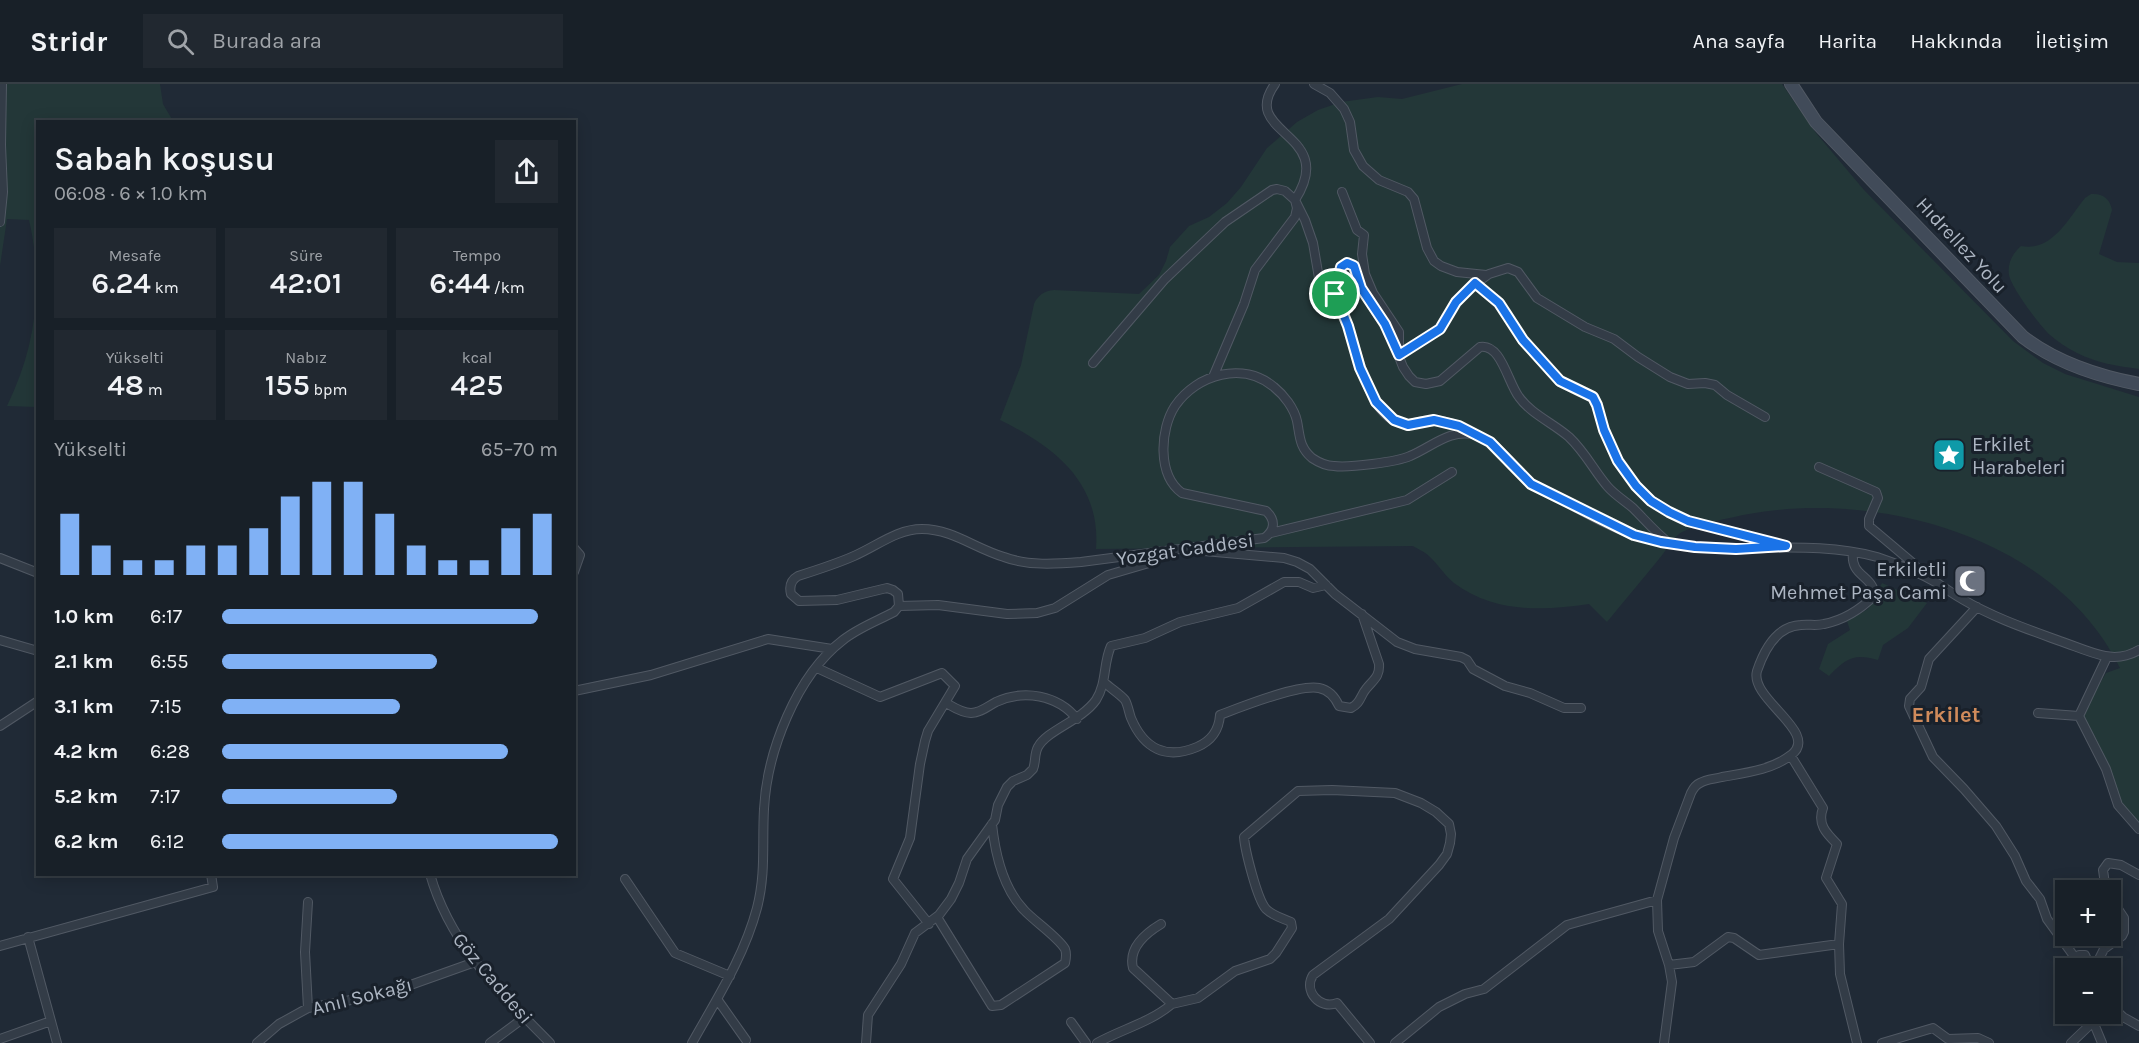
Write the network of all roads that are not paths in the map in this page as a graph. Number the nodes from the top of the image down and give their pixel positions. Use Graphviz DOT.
graph roads {
  1 [pos="2,84"];
  2 [pos="1275,84"];
  3 [pos="1314,84"];
  4 [pos="1791,84"];
  5 [pos="1342,192"];
  6 [pos="1295,200"];
  7 [pos="0,222"];
  8 [pos="1489,274"];
  9 [pos="1475,283"];
  10 [pos="1335,294"];
  11 [pos="1399,355"];
  12 [pos="1093,363"];
  13 [pos="1213,376"];
  14 [pos="2139,384"];
  15 [pos="1765,417"];
  16 [pos="1474,435"];
  17 [pos="1819,467"];
  18 [pos="1452,472"];
  19 [pos="1271,533"];
  20 [pos="1669,544"];
  21 [pos="1786,546"];
  22 [pos="1189,549"];
  23 [pos="576,550"];
  24 [pos="1853,552"];
  25 [pos="1162,553"];
  26 [pos="0,558"];
  27 [pos="576,566"];
  28 [pos="36,572"];
  29 [pos="1921,574"];
  30 [pos="1326,585"];
  31 [pos="1977,607"];
  32 [pos="897,609"];
  33 [pos="1362,614"];
  34 [pos="0,640"];
  35 [pos="832,649"];
  36 [pos="36,650"];
  37 [pos="2139,650"];
  38 [pos="2135,656"];
  39 [pos="2107,657"];
  40 [pos="817,668"];
  41 [pos="1104,682"];
  42 [pos="576,692"];
  43 [pos="36,702"];
  44 [pos="945,703"];
  45 [pos="1581,708"];
  46 [pos="2038,713"];
  47 [pos="2079,716"];
  48 [pos="1077,719"];
  49 [pos="0,726"];
  50 [pos="1791,756"];
  51 [pos="992,824"];
  52 [pos="2139,829"];
  53 [pos="2139,875"];
  54 [pos="211,876"];
  55 [pos="431,876"];
  56 [pos="625,879"];
  57 [pos="2104,880"];
  58 [pos="1658,900"];
  59 [pos="308,902"];
  60 [pos="2121,914"];
  61 [pos="937,917"];
  62 [pos="929,924"];
  63 [pos="1161,924"];
  64 [pos="28,937"];
  65 [pos="2121,937"];
  66 [pos="1839,944"];
  67 [pos="0,946"];
  68 [pos="2108,946"];
  69 [pos="2075,958"];
  70 [pos="2099,958"];
  71 [pos="475,962"];
  72 [pos="1669,965"];
  73 [pos="729,976"];
  74 [pos="717,999"];
  75 [pos="1172,1004"];
  76 [pos="308,1008"];
  77 [pos="2121,1015"];
  78 [pos="525,1017"];
  79 [pos="51,1021"];
  80 [pos="1071,1022"];
  81 [pos="2087,1024"];
  82 [pos="2094,1024"];
  83 [pos="2139,1026"];
  84 [pos="0,1039"];
  85 [pos="746,1040"];
  86 [pos="57,1043"];
  87 [pos="257,1043"];
  88 [pos="490,1043"];
  89 [pos="550,1043"];
  90 [pos="692,1043"];
  91 [pos="866,1043"];
  92 [pos="1086,1043"];
  93 [pos="1097,1043"];
  94 [pos="1371,1043"];
  95 [pos="1395,1043"];
  96 [pos="1665,1043"];
  97 [pos="1857,1043"];
  98 [pos="1882,1043"];
  99 [pos="1989,1043"];
  100 [pos="2071,1043"];
  101 [pos="2102,1043"];
  1 -- 7 [label="street"];
  2 -- 6 [label="street"];
  3 -- 8 [label="street"];
  4 -- 14 [label="street, Hıdrellez Yolu"];
  5 -- 11 [label="street"];
  6 -- 10 [label="street"];
  6 -- 12 [label="street"];
  6 -- 13 [label="street"];
  8 -- 9 [label="street"];
  8 -- 15 [label="street"];
  9 -- 11 [label="street"];
  9 -- 21 [label="street"];
  10 -- 11 [label="street"];
  10 -- 16 [label="street"];
  11 -- 20 [label="street"];
  13 -- 16 [label="street, Yozgat Caddesi"];
  13 -- 19 [label="street, Yozgat Caddesi"];
  16 -- 20 [label="street"];
  17 -- 29 [label="street"];
  18 -- 19 [label="street"];
  19 -- 22 [label="street, Yozgat Caddesi"];
  20 -- 21 [label="street"];
  21 -- 24 [label="street"];
  22 -- 25 [label="street, Yozgat Caddesi"];
  22 -- 30 [label="street"];
  23 -- 27 [label="street"];
  24 -- 29 [label="street"];
  24 -- 50 [label="street"];
  25 -- 32 [label="street"];
  25 -- 32 [label="street, Yozgat Caddesi"];
  26 -- 28 [label="street"];
  29 -- 31 [label="street"];
  30 -- 33 [label="street"];
  30 -- 41 [label="street"];
  31 -- 39 [label="street"];
  31 -- 69 [label="street"];
  32 -- 35 [label="street"];
  33 -- 41 [label="street"];
  33 -- 45 [label="street"];
  34 -- 36 [label="street"];
  35 -- 40 [label="street"];
  35 -- 42 [label="street"];
  37 -- 38 [label="street"];
  38 -- 39 [label="street"];
  39 -- 47 [label="street"];
  40 -- 44 [label="street"];
  40 -- 73 [label="street"];
  41 -- 48 [label="street"];
  43 -- 49 [label="street"];
  44 -- 48 [label="street"];
  44 -- 62 [label="street"];
  46 -- 47 [label="street"];
  47 -- 52 [label="street"];
  48 -- 51 [label="street"];
  50 -- 58 [label="street"];
  50 -- 66 [label="street"];
  51 -- 61 [label="street"];
  51 -- 61 [label="street"];
  53 -- 57 [label="street"];
  54 -- 64 [label="street"];
  55 -- 71 [label="street, Göz Caddesi"];
  56 -- 73 [label="street"];
  58 -- 72 [label="street"];
  58 -- 95 [label="street"];
  59 -- 76 [label="street"];
  60 -- 65 [label="street"];
  61 -- 62 [label="street"];
  62 -- 91 [label="street"];
  63 -- 75 [label="street"];
  64 -- 67 [label="street"];
  64 -- 79 [label="street"];
  66 -- 72 [label="street"];
  66 -- 97 [label="street"];
  68 -- 70 [label="street"];
  71 -- 76 [label="street, Anıl Sokağı"];
  71 -- 78 [label="street, Göz Caddesi"];
  72 -- 96 [label="street"];
  73 -- 74 [label="street"];
  74 -- 85 [label="street"];
  74 -- 90 [label="street"];
  75 -- 93 [label="street"];
  75 -- 94 [label="street"];
  76 -- 87 [label="street, Anıl Sokağı"];
  77 -- 83 [label="street"];
  78 -- 88 [label="street"];
  78 -- 89 [label="street, Göz Caddesi"];
  79 -- 84 [label="street"];
  79 -- 86 [label="street"];
  80 -- 92 [label="street"];
  81 -- 100 [label="street"];
  82 -- 101 [label="street"];
  98 -- 99 [label="street"];
}
